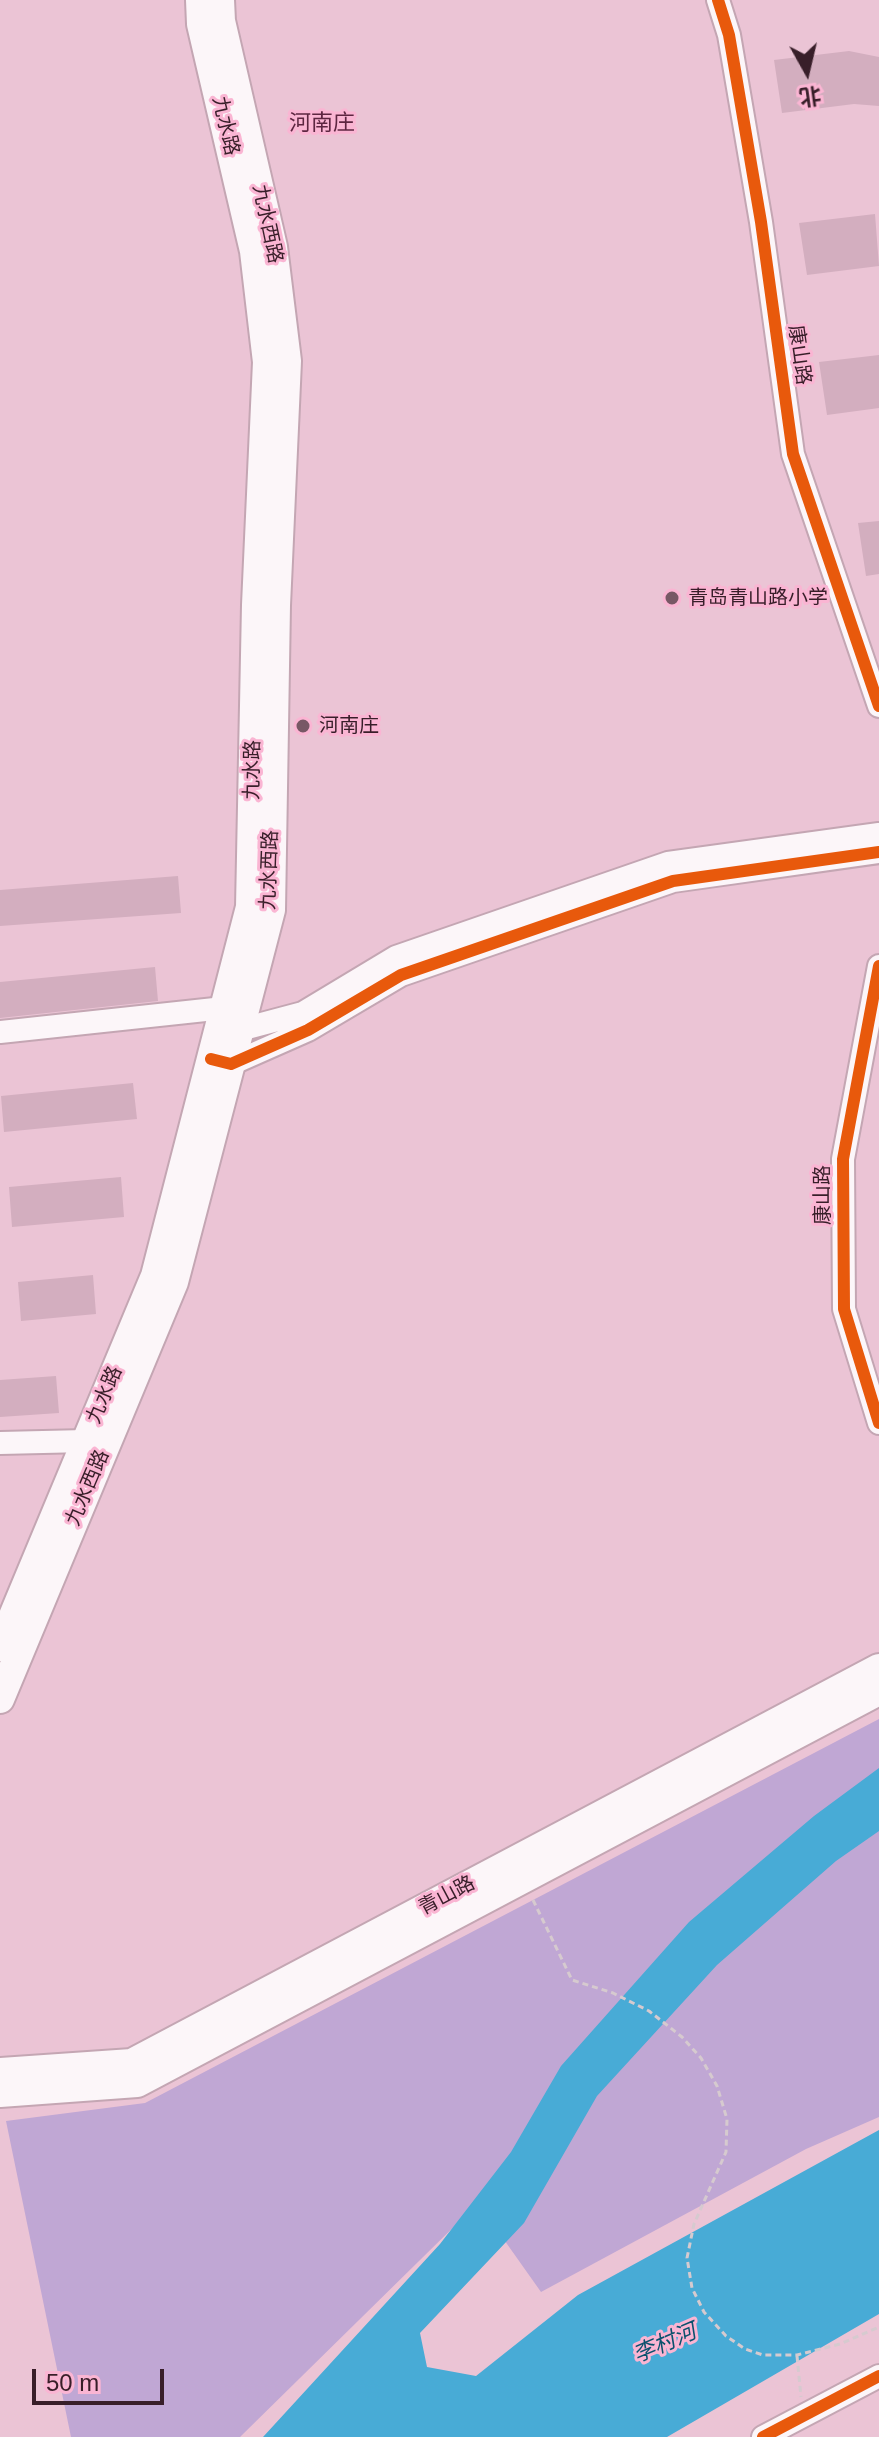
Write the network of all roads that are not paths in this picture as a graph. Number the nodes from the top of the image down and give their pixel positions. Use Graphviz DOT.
graph roads {
  1 [pos="200,0"];
  2 [pos="220,0"];
  3 [pos="718,0"];
  4 [pos="879,706"];
  5 [pos="879,834"];
  6 [pos="879,852"];
  7 [pos="879,966"];
  8 [pos="0,1032"];
  9 [pos="225,1039"];
  10 [pos="879,1423"];
  11 [pos="86,1441"];
  12 [pos="0,1443"];
  13 [pos="0,1647"];
  14 [pos="879,1668"];
  15 [pos="879,1691"];
  16 [pos="0,1699"];
  17 [pos="0,2072"];
  18 [pos="0,2093"];
  19 [pos="879,2376"];
  20 [pos="763,2437"];
  1 -- 9 [label="main road, 九水路"];
  2 -- 9 [label="main road, 九水西路"];
  3 -- 4 [label="street, 康山路"];
  5 -- 9 [label="street"];
  6 -- 9 [label="street"];
  7 -- 10 [label="street, 康山路"];
  8 -- 9 [label="street"];
  9 -- 11 [label="main road, 九水路"];
  9 -- 16 [label="main road, 九水西路"];
  11 -- 12 [label="street"];
  11 -- 13 [label="main road, 九水路"];
  14 -- 17 [label="main road, 青山路"];
  15 -- 18 [label="main road, 青山路"];
  19 -- 20 [label="street"];
}
